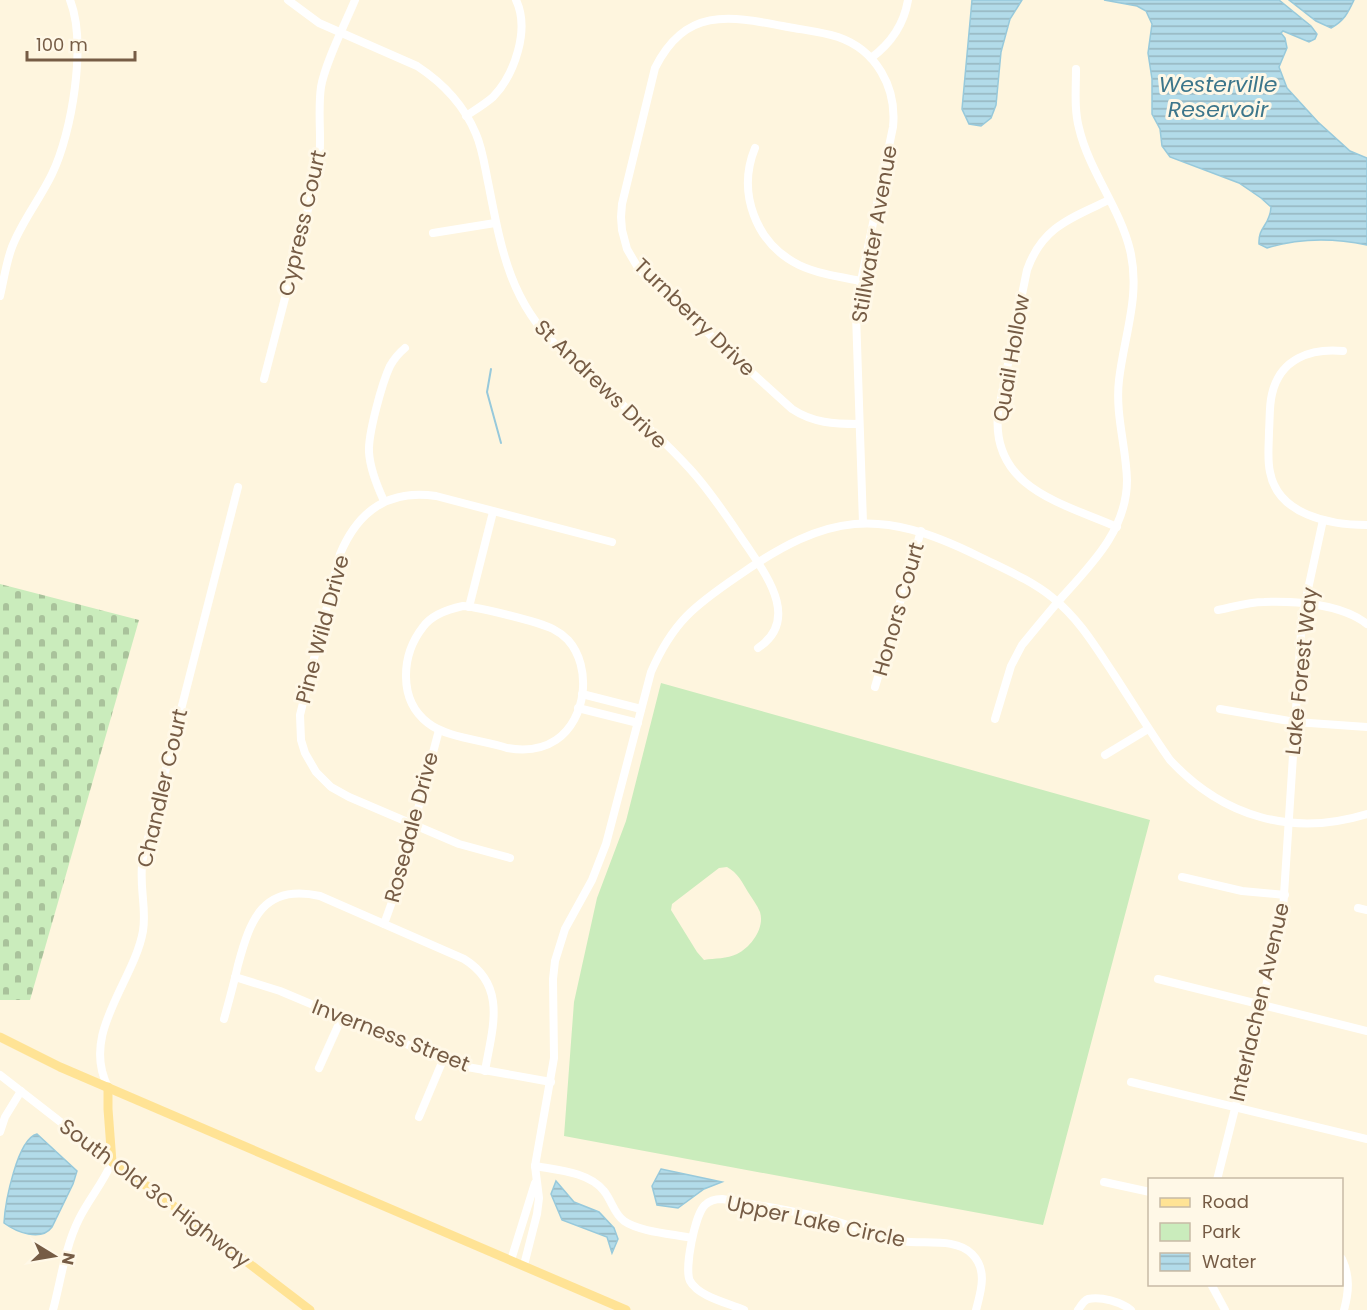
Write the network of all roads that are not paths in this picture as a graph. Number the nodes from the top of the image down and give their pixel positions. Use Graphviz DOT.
graph roads {
  1 [pos="70,0"];
  2 [pos="288,0"];
  3 [pos="355,0"];
  4 [pos="516,0"];
  5 [pos="908,0"];
  6 [pos="342,33"];
  7 [pos="871,58"];
  8 [pos="1076,69"];
  9 [pos="466,116"];
  10 [pos="755,148"];
  11 [pos="1108,200"];
  12 [pos="495,222"];
  13 [pos="433,233"];
  14 [pos="861,281"];
  15 [pos="0,296"];
  16 [pos="405,348"];
  17 [pos="1343,351"];
  18 [pos="264,379"];
  19 [pos="859,424"];
  20 [pos="238,487"];
  21 [pos="384,501"];
  22 [pos="493,512"];
  23 [pos="1323,520"];
  24 [pos="863,523"];
  25 [pos="1367,525"];
  26 [pos="1117,527"];
  27 [pos="921,531"];
  28 [pos="612,542"];
  29 [pos="758,562"];
  30 [pos="1058,602"];
  31 [pos="1305,604"];
  32 [pos="469,607"];
  33 [pos="1218,610"];
  34 [pos="1367,624"];
  35 [pos="758,648"];
  36 [pos="875,687"];
  37 [pos="582,693"];
  38 [pos="578,708"];
  39 [pos="641,709"];
  40 [pos="1220,709"];
  41 [pos="995,719"];
  42 [pos="1295,722"];
  43 [pos="638,723"];
  44 [pos="1367,727"];
  45 [pos="1148,729"];
  46 [pos="439,730"];
  47 [pos="1105,755"];
  48 [pos="1367,814"];
  49 [pos="1288,823"];
  50 [pos="413,824"];
  51 [pos="510,858"];
  52 [pos="1182,877"];
  53 [pos="1285,895"];
  54 [pos="384,924"];
  55 [pos="235,977"];
  56 [pos="1158,979"];
  57 [pos="1261,1005"];
  58 [pos="342,1017"];
  59 [pos="224,1019"];
  60 [pos="1367,1032"];
  61 [pos="0,1037"];
  62 [pos="442,1060"];
  63 [pos="319,1068"];
  64 [pos="485,1071"];
  65 [pos="0,1075"];
  66 [pos="1131,1082"];
  67 [pos="550,1083"];
  68 [pos="108,1087"];
  69 [pos="21,1091"];
  70 [pos="1235,1106"];
  71 [pos="419,1117"];
  72 [pos="0,1132"];
  73 [pos="1367,1139"];
  74 [pos="112,1162"];
  75 [pos="535,1166"];
  76 [pos="1217,1178"];
  77 [pos="536,1182"];
  78 [pos="1104,1182"];
  79 [pos="1148,1192"];
  80 [pos="692,1238"];
  81 [pos="511,1260"];
  82 [pos="1343,1263"];
  83 [pos="524,1265"];
  84 [pos="1212,1286"];
  85 [pos="53,1310"];
  86 [pos="310,1310"];
  87 [pos="626,1310"];
  88 [pos="744,1310"];
  89 [pos="976,1310"];
  90 [pos="1078,1310"];
  91 [pos="1131,1310"];
  92 [pos="1225,1310"];
  93 [pos="1344,1310"];
  1 -- 15 [label="street"];
  2 -- 6 [label="street, St Andrews Drive"];
  3 -- 6 [label="street, Cypress Court"];
  4 -- 9 [label="street"];
  5 -- 7 [label="street"];
  6 -- 9 [label="street, St Andrews Drive"];
  6 -- 18 [label="street, Cypress Court"];
  7 -- 14 [label="street, Stillwater Avenue"];
  7 -- 19 [label="street, Turnberry Drive"];
  8 -- 11 [label="street"];
  9 -- 12 [label="street, St Andrews Drive"];
  10 -- 14 [label="street"];
  11 -- 26 [label="street"];
  11 -- 26 [label="street, Quail Hollow"];
  12 -- 13 [label="street"];
  12 -- 29 [label="street, St Andrews Drive"];
  14 -- 19 [label="street, Stillwater Avenue"];
  16 -- 21 [label="street"];
  17 -- 23 [label="street"];
  19 -- 24 [label="street, Stillwater Avenue"];
  20 -- 68 [label="street, Chandler Court"];
  21 -- 22 [label="street, Pine Wild Drive"];
  21 -- 50 [label="street, Pine Wild Drive"];
  22 -- 28 [label="street, Pine Wild Drive"];
  22 -- 32 [label="street"];
  23 -- 25 [label="street"];
  23 -- 31 [label="street, Lake Forest Way"];
  24 -- 27 [label="street"];
  24 -- 29 [label="street"];
  26 -- 30 [label="street"];
  27 -- 30 [label="street"];
  27 -- 36 [label="street, Honors Court"];
  29 -- 35 [label="street, St Andrews Drive"];
  29 -- 39 [label="street"];
  30 -- 41 [label="street"];
  30 -- 45 [label="street"];
  31 -- 33 [label="street"];
  31 -- 34 [label="street"];
  31 -- 42 [label="street, Lake Forest Way"];
  32 -- 37 [label="street"];
  32 -- 46 [label="street"];
  37 -- 38 [label="street"];
  37 -- 39 [label="street"];
  38 -- 43 [label="street"];
  38 -- 46 [label="street"];
  39 -- 43 [label="street"];
  40 -- 42 [label="street"];
  42 -- 44 [label="street"];
  42 -- 49 [label="street, Lake Forest Way"];
  43 -- 67 [label="street"];
  45 -- 47 [label="street"];
  45 -- 49 [label="street"];
  46 -- 50 [label="street, Rosedale Drive"];
  48 -- 49 [label="street"];
  49 -- 53 [label="street, Interlachen Avenue"];
  50 -- 51 [label="street, Pine Wild Drive"];
  50 -- 54 [label="street, Rosedale Drive"];
  52 -- 53 [label="street"];
  53 -- 57 [label="street, Interlachen Avenue"];
  54 -- 55 [label="street"];
  54 -- 64 [label="street"];
  55 -- 58 [label="street, Inverness Street"];
  55 -- 59 [label="street"];
  56 -- 57 [label="street"];
  57 -- 60 [label="street"];
  57 -- 70 [label="street, Interlachen Avenue"];
  58 -- 62 [label="street, Inverness Street"];
  58 -- 63 [label="street"];
  61 -- 68 [label="main road"];
  62 -- 64 [label="street, Inverness Street"];
  62 -- 71 [label="street"];
  64 -- 67 [label="street, Inverness Street"];
  65 -- 69 [label="street, South Old 3C Highway"];
  66 -- 70 [label="street"];
  67 -- 75 [label="street"];
  68 -- 74 [label="main road"];
  68 -- 81 [label="main road"];
  69 -- 72 [label="street"];
  69 -- 74 [label="street, South Old 3C Highway"];
  70 -- 73 [label="street"];
  70 -- 76 [label="street, Interlachen Avenue"];
  74 -- 85 [label="street"];
  74 -- 86 [label="main road, South Old 3C Highway"];
  75 -- 77 [label="street"];
  75 -- 80 [label="street"];
  77 -- 81 [label="street"];
  77 -- 83 [label="street"];
  78 -- 79 [label="street"];
  80 -- 88 [label="street, Upper Lake Circle"];
  80 -- 89 [label="street, Upper Lake Circle"];
  81 -- 83 [label="main road"];
  82 -- 93 [label="street"];
  83 -- 87 [label="main road"];
  84 -- 92 [label="street"];
  90 -- 91 [label="street"];
}
